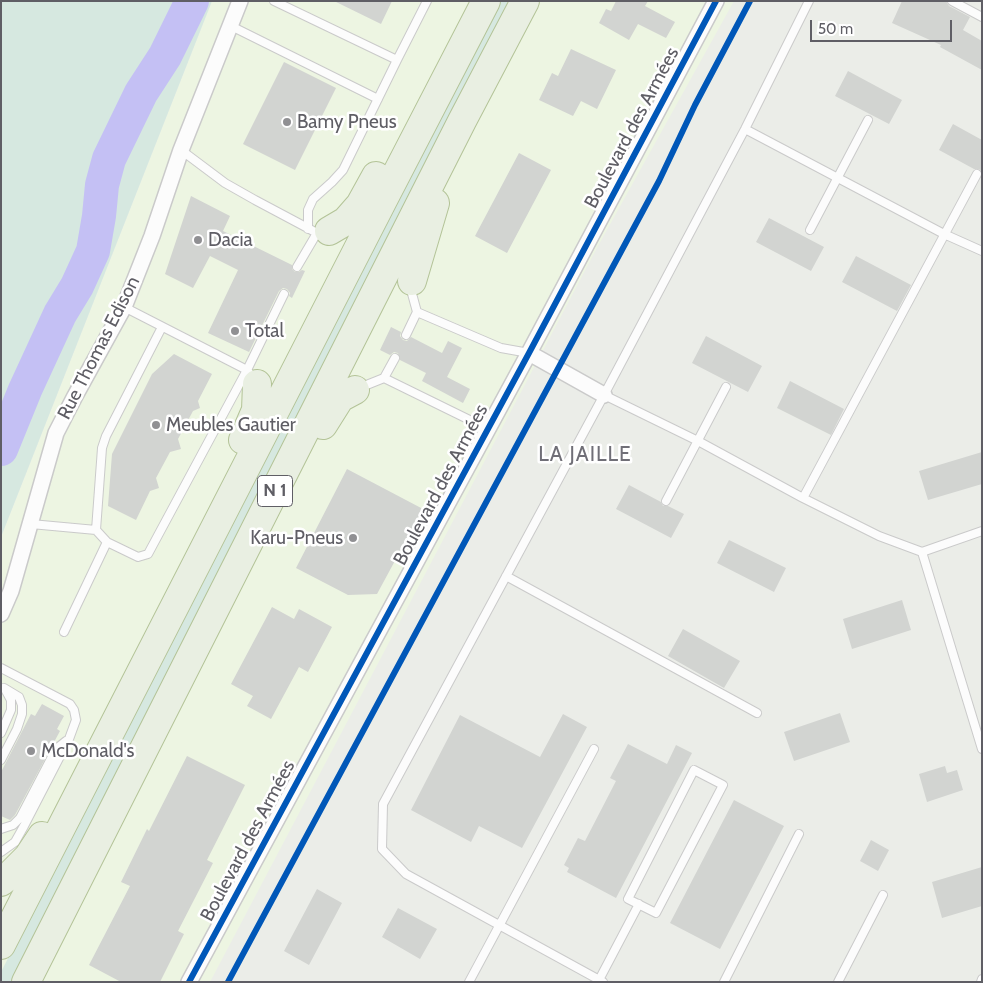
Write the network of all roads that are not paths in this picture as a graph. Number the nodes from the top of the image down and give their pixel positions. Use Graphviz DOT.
graph roads {
  1 [pos="240,1"];
  2 [pos="274,1"];
  3 [pos="427,1"];
  4 [pos="485,1"];
  5 [pos="525,1"];
  6 [pos="716,1"];
  7 [pos="809,1"];
  8 [pos="952,1"];
  9 [pos="982,17"];
  10 [pos="231,26"];
  11 [pos="398,60"];
  12 [pos="378,99"];
  13 [pos="868,120"];
  14 [pos="462,121"];
  15 [pos="745,129"];
  16 [pos="181,150"];
  17 [pos="977,174"];
  18 [pos="837,178"];
  19 [pos="810,230"];
  20 [pos="318,231"];
  21 [pos="944,234"];
  22 [pos="982,250"];
  23 [pos="297,267"];
  24 [pos="412,281"];
  25 [pos="284,294"];
  26 [pos="124,307"];
  27 [pos="417,312"];
  28 [pos="162,327"];
  29 [pos="406,334"];
  30 [pos="529,353"];
  31 [pos="396,358"];
  32 [pos="252,377"];
  33 [pos="384,378"];
  34 [pos="726,387"];
  35 [pos="355,390"];
  36 [pos="604,395"];
  37 [pos="488,429"];
  38 [pos="698,440"];
  39 [pos="803,498"];
  40 [pos="666,501"];
  41 [pos="31,524"];
  42 [pos="96,530"];
  43 [pos="982,531"];
  44 [pos="107,542"];
  45 [pos="922,552"];
  46 [pos="506,576"];
  47 [pos="176,604"];
  48 [pos="1,614"];
  49 [pos="211,616"];
  50 [pos="64,632"];
  51 [pos="1,668"];
  52 [pos="142,670"];
  53 [pos="3,687"];
  54 [pos="757,713"];
  55 [pos="1,733"];
  56 [pos="69,739"];
  57 [pos="982,748"];
  58 [pos="594,749"];
  59 [pos="1,760"];
  60 [pos="1,829"];
  61 [pos="799,834"];
  62 [pos="1,852"];
  63 [pos="1,882"];
  64 [pos="883,894"];
  65 [pos="639,904"];
  66 [pos="499,925"];
  67 [pos="1,946"];
  68 [pos="596,980"];
  69 [pos="26,982"];
  70 [pos="189,982"];
  71 [pos="469,982"];
  72 [pos="724,982"];
  73 [pos="838,982"];
  1 -- 10 [label="street, Rue Thomas Edison"];
  2 -- 11 [label="lane"];
  3 -- 11 [label="lane"];
  4 -- 20 [label="highway"];
  4 -- 47 [label="highway, N 1"];
  5 -- 14 [label="highway, N 1"];
  6 -- 30 [label="street, Boulevard des Armées"];
  7 -- 15 [label="lane"];
  8 -- 9 [label="lane"];
  10 -- 12 [label="lane"];
  10 -- 16 [label="street, Rue Thomas Edison"];
  11 -- 12 [label="lane"];
  12 -- 20 [label="lane"];
  13 -- 18 [label="lane"];
  14 -- 24 [label="highway"];
  14 -- 49 [label="highway, N 1"];
  15 -- 18 [label="lane"];
  15 -- 36 [label="lane"];
  16 -- 20 [label="lane"];
  16 -- 26 [label="street, Rue Thomas Edison"];
  17 -- 21 [label="lane"];
  18 -- 19 [label="lane"];
  18 -- 21 [label="lane"];
  20 -- 23 [label="lane"];
  21 -- 22 [label="lane"];
  21 -- 39 [label="lane"];
  24 -- 27 [label="lane"];
  25 -- 32 [label="lane"];
  26 -- 28 [label="lane"];
  26 -- 41 [label="street, Rue Thomas Edison"];
  27 -- 29 [label="lane"];
  27 -- 30 [label="lane"];
  28 -- 32 [label="lane"];
  28 -- 42 [label="lane"];
  30 -- 36 [label="street"];
  30 -- 37 [label="street, Boulevard des Armées"];
  31 -- 33 [label="lane"];
  32 -- 44 [label="lane"];
  32 -- 47 [label="highway"];
  33 -- 35 [label="lane"];
  33 -- 37 [label="lane"];
  34 -- 38 [label="lane"];
  35 -- 49 [label="highway"];
  36 -- 38 [label="lane"];
  36 -- 46 [label="lane"];
  37 -- 70 [label="street, Boulevard des Armées"];
  38 -- 39 [label="lane"];
  38 -- 40 [label="lane"];
  39 -- 45 [label="lane"];
  41 -- 42 [label="lane"];
  41 -- 48 [label="street, Rue Thomas Edison"];
  42 -- 44 [label="lane"];
  43 -- 45 [label="lane"];
  44 -- 50 [label="lane"];
  45 -- 57 [label="lane"];
  46 -- 54 [label="lane"];
  46 -- 66 [label="lane"];
  47 -- 52 [label="highway, N 1"];
  49 -- 69 [label="highway, N 1"];
  51 -- 56 [label="lane"];
  52 -- 63 [label="highway"];
  52 -- 67 [label="highway, N 1"];
  53 -- 55 [label="lane"];
  53 -- 59 [label="lane"];
  56 -- 60 [label="lane"];
  56 -- 62 [label="lane"];
  58 -- 66 [label="lane"];
  61 -- 72 [label="lane"];
  64 -- 73 [label="lane"];
  65 -- 65 [label="lane"];
  65 -- 68 [label="lane"];
  66 -- 68 [label="lane"];
  66 -- 71 [label="lane"];
}
